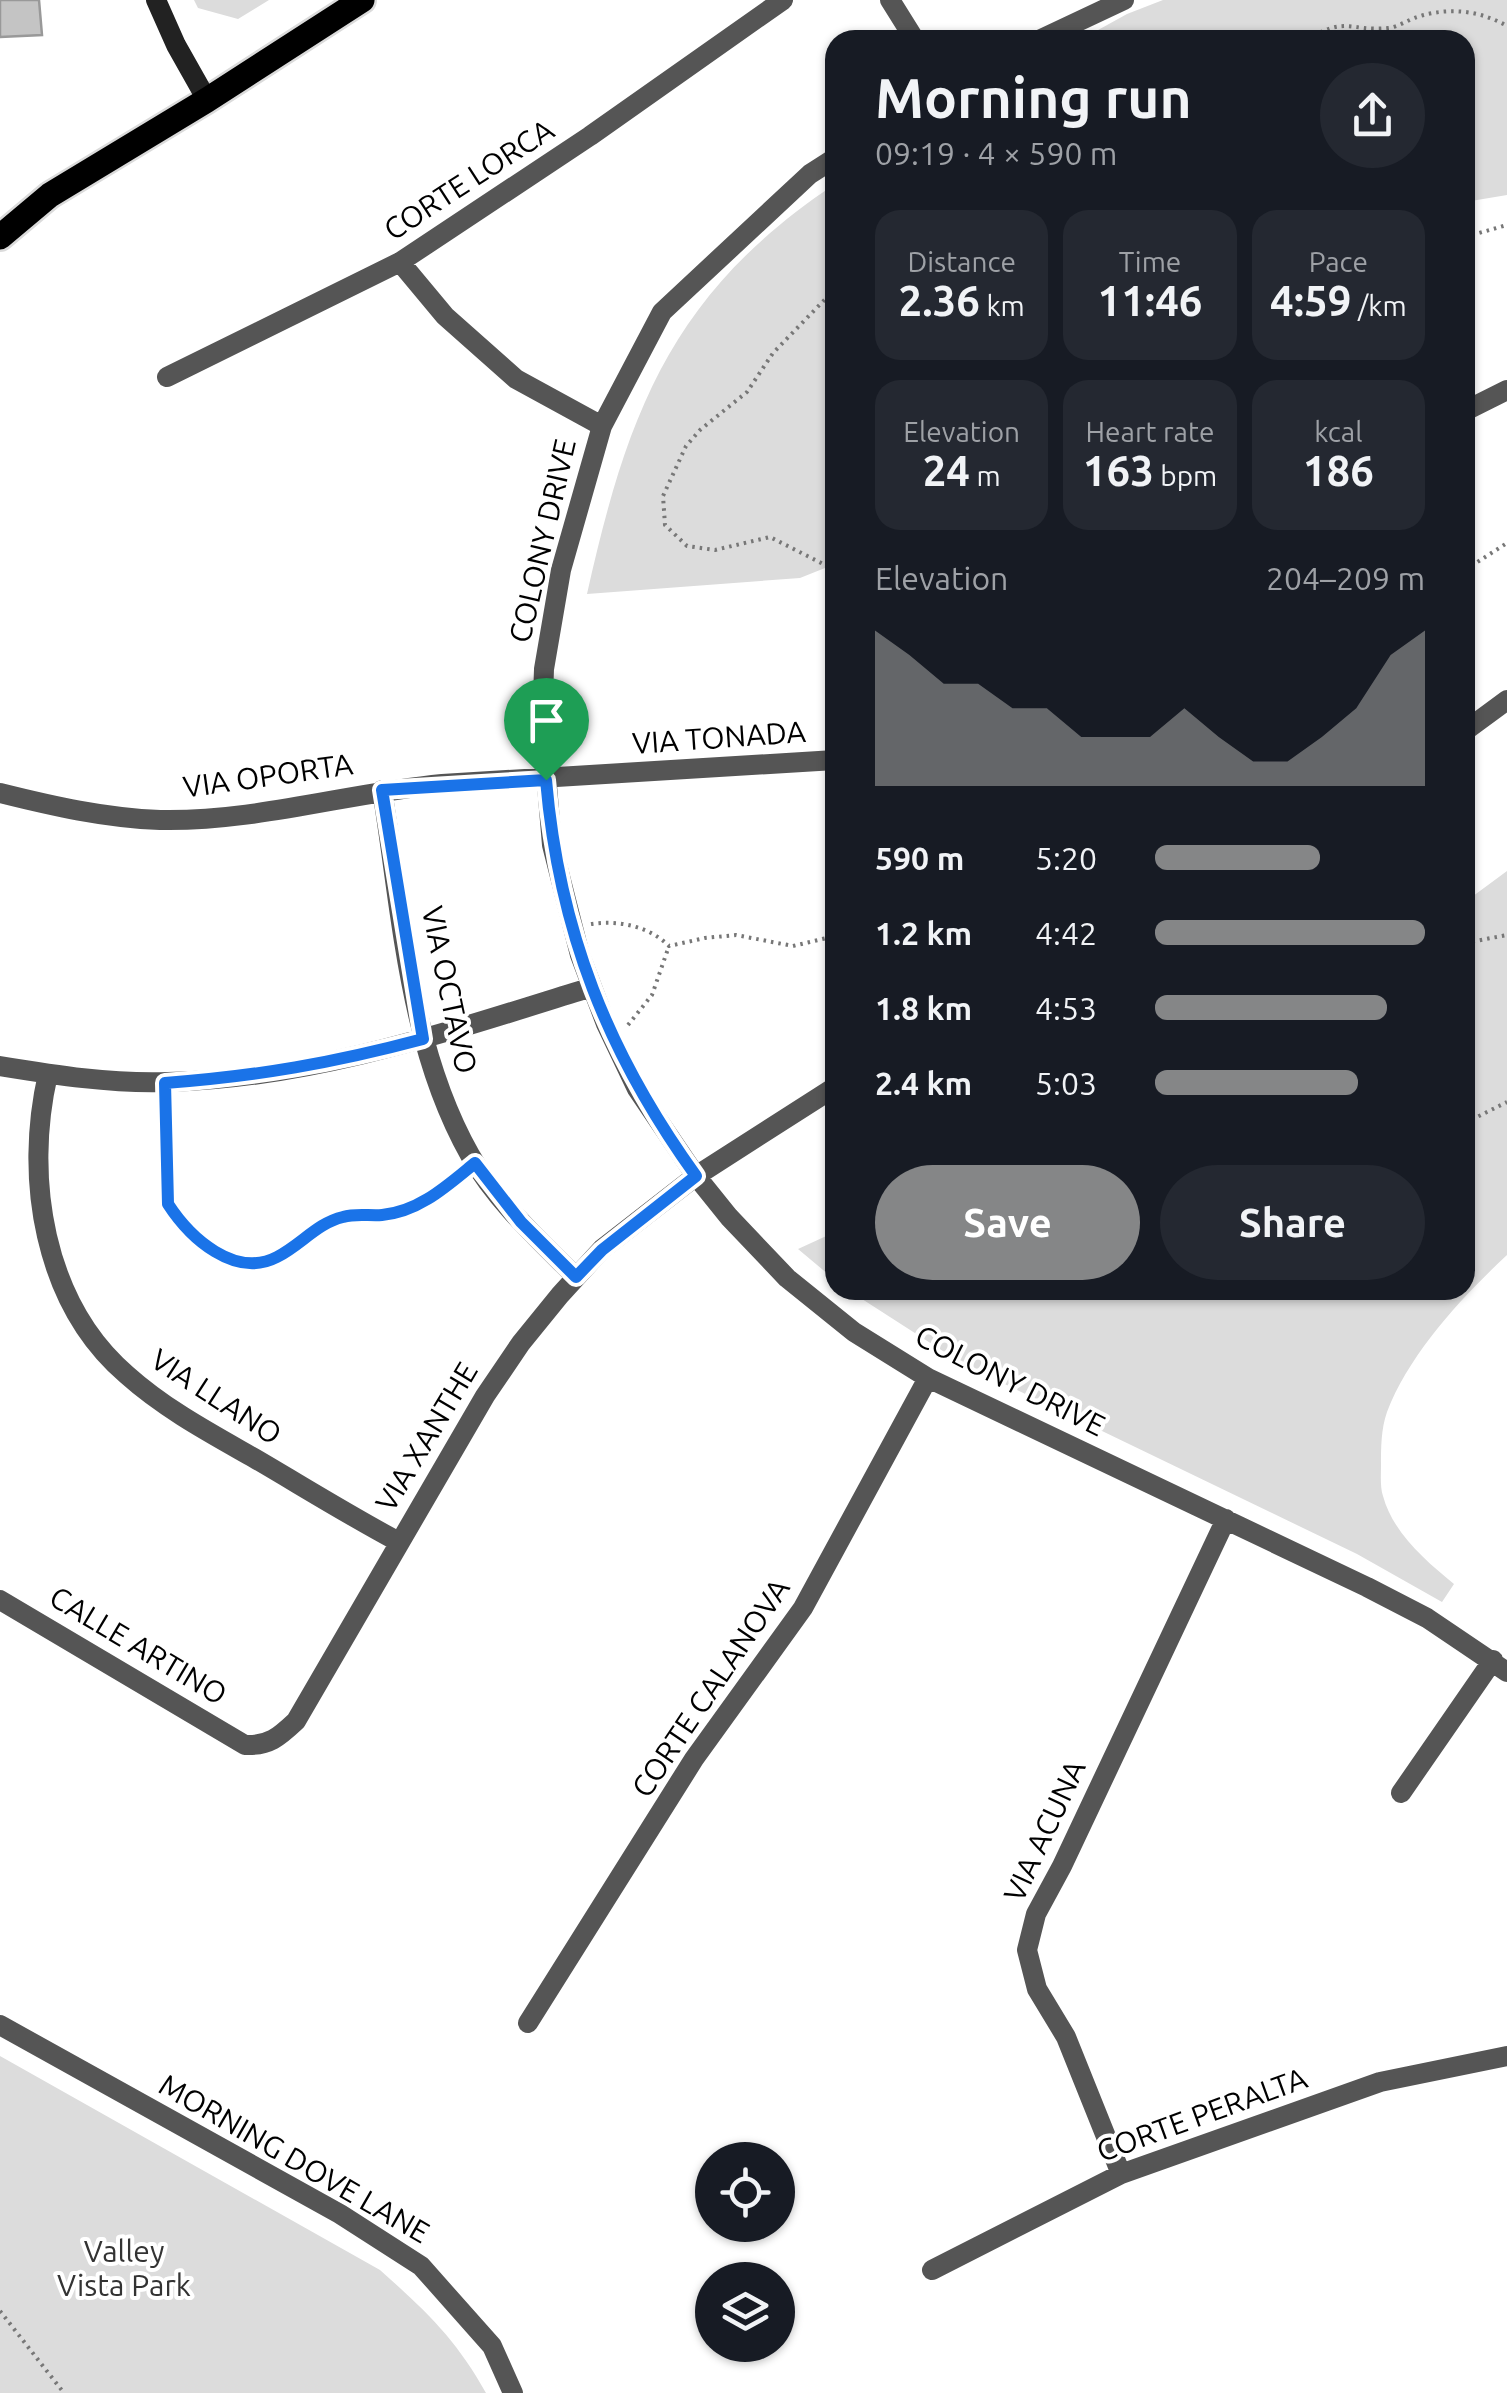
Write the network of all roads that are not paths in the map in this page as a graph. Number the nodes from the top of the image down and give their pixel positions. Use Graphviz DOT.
graph roads {
  1 [pos="156,0"];
  2 [pos="362,0"];
  3 [pos="783,0"];
  4 [pos="890,0"];
  5 [pos="1124,0"];
  6 [pos="908,30"];
  7 [pos="1060,30"];
  8 [pos="207,100"];
  9 [pos="825,164"];
  10 [pos="0,236"];
  11 [pos="400,262"];
  12 [pos="167,376"];
  13 [pos="1507,390"];
  14 [pos="1475,405"];
  15 [pos="602,426"];
  16 [pos="1507,700"];
  17 [pos="1475,724"];
  18 [pos="825,761"];
  19 [pos="546,780"];
  20 [pos="382,790"];
  21 [pos="0,793"];
  22 [pos="592,988"];
  23 [pos="423,1039"];
  24 [pos="0,1066"];
  25 [pos="48,1074"];
  26 [pos="825,1093"];
  27 [pos="696,1176"];
  28 [pos="576,1277"];
  29 [pos="928,1378"];
  30 [pos="1226,1520"];
  31 [pos="399,1542"];
  32 [pos="0,1600"];
  33 [pos="1500,1666"];
  34 [pos="244,1744"];
  35 [pos="1402,1793"];
  36 [pos="528,2023"];
  37 [pos="0,2024"];
  38 [pos="1507,2056"];
  39 [pos="1121,2174"];
  40 [pos="932,2270"];
  41 [pos="513,2393"];
  1 -- 8 [label="main road"];
  2 -- 8 [label="main road"];
  3 -- 11 [label="street, CORTE LORCA"];
  4 -- 6 [label="street"];
  5 -- 7 [label="street"];
  8 -- 10 [label="main road"];
  9 -- 15 [label="street, COLONY DRIVE"];
  11 -- 12 [label="street, CORTE LORCA"];
  11 -- 15 [label="street"];
  13 -- 14 [label="street"];
  15 -- 19 [label="street, COLONY DRIVE"];
  16 -- 17 [label="street"];
  18 -- 19 [label="street, VIA TONADA"];
  19 -- 20 [label="street, VIA OPORTA"];
  19 -- 22 [label="street, COLONY DRIVE"];
  20 -- 21 [label="street, VIA OPORTA"];
  20 -- 23 [label="street, VIA OCTAVO"];
  22 -- 23 [label="street"];
  22 -- 27 [label="street, COLONY DRIVE"];
  23 -- 25 [label="street"];
  23 -- 28 [label="street, VIA OCTAVO"];
  24 -- 25 [label="street"];
  25 -- 31 [label="street, VIA LLANO"];
  26 -- 27 [label="street, VIA XANTHE"];
  27 -- 28 [label="street, VIA XANTHE"];
  27 -- 29 [label="street, COLONY DRIVE"];
  28 -- 31 [label="street, VIA XANTHE"];
  29 -- 30 [label="street, COLONY DRIVE"];
  29 -- 36 [label="street, CORTE CALANOVA"];
  30 -- 33 [label="street, COLONY DRIVE"];
  30 -- 39 [label="street, VIA ACUNA"];
  31 -- 34 [label="street, VIA XANTHE"];
  32 -- 34 [label="street, CALLE ARTINO"];
  33 -- 35 [label="street"];
  37 -- 41 [label="street, MORNING DOVE LANE"];
  38 -- 39 [label="street, CORTE PERALTA"];
  39 -- 40 [label="street, CORTE PERALTA"];
}
